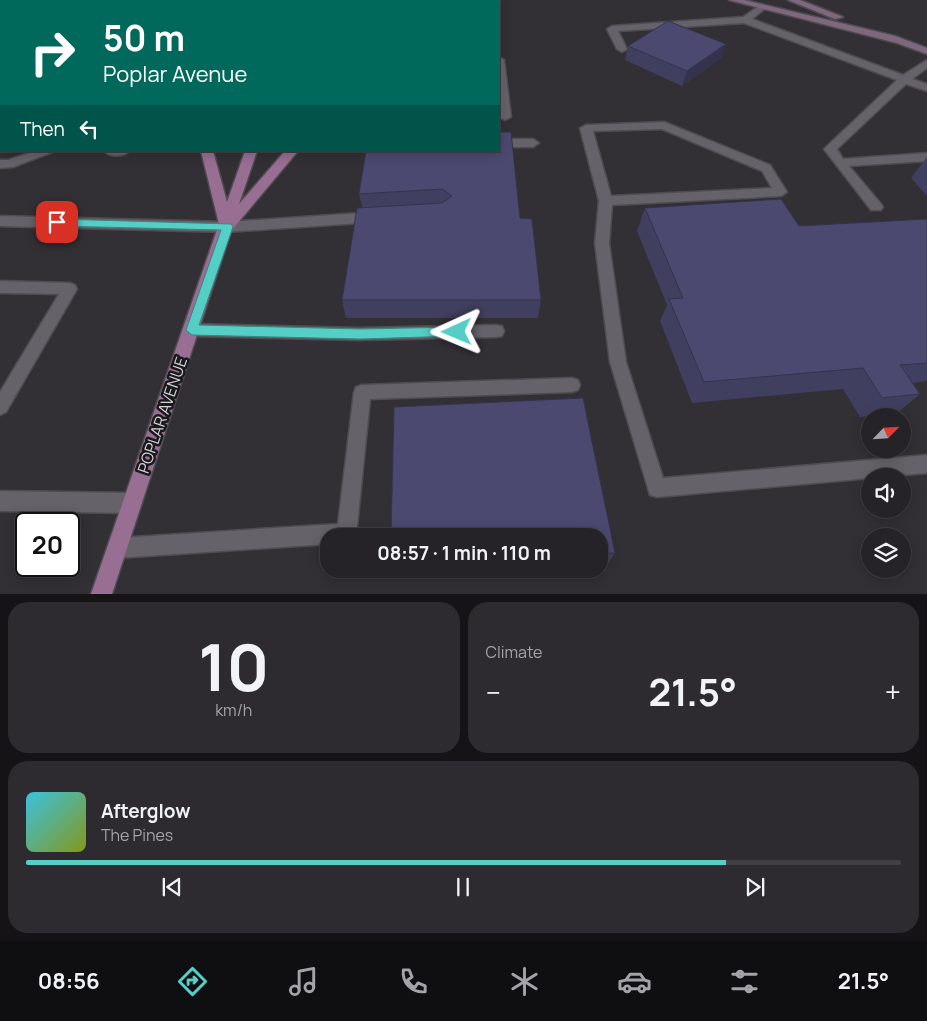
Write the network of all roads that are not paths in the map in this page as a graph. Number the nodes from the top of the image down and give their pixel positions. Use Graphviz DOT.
graph roads {
  1 [pos="733,0"];
  2 [pos="792,0"];
  3 [pos="762,7"];
  4 [pos="745,20"];
  5 [pos="900,41"];
  6 [pos="622,49"];
  7 [pos="927,51"];
  8 [pos="927,63"];
  9 [pos="500,70"];
  10 [pos="905,79"];
  11 [pos="927,88"];
  12 [pos="505,117"];
  13 [pos="500,143"];
  14 [pos="533,143"];
  15 [pos="46,152"];
  16 [pos="207,152"];
  17 [pos="251,152"];
  18 [pos="291,152"];
  19 [pos="927,157"];
  20 [pos="840,163"];
  21 [pos="0,164"];
  22 [pos="606,201"];
  23 [pos="876,207"];
  24 [pos="391,216"];
  25 [pos="0,221"];
  26 [pos="228,227"];
  27 [pos="0,287"];
  28 [pos="192,330"];
  29 [pos="496,331"];
  30 [pos="572,385"];
  31 [pos="0,407"];
  32 [pos="927,464"];
  33 [pos="0,501"];
  34 [pos="132,503"];
  35 [pos="117,548"];
  36 [pos="100,594"];
  1 -- 3 [label="main road"];
  2 -- 5 [label="main road"];
  3 -- 4 [label="street"];
  3 -- 5 [label="main road"];
  4 -- 6 [label="street"];
  4 -- 10 [label="street"];
  5 -- 7 [label="main road"];
  8 -- 10 [label="street"];
  9 -- 12 [label="street"];
  10 -- 11 [label="street"];
  10 -- 20 [label="street"];
  13 -- 14 [label="street"];
  15 -- 21 [label="street"];
  16 -- 26 [label="main road"];
  17 -- 26 [label="main road, POPLAR AVENUE"];
  18 -- 26 [label="main road"];
  19 -- 20 [label="street"];
  20 -- 23 [label="street"];
  22 -- 22 [label="street"];
  22 -- 32 [label="street"];
  24 -- 26 [label="street"];
  25 -- 26 [label="street"];
  26 -- 28 [label="main road, POPLAR AVENUE"];
  27 -- 31 [label="street"];
  28 -- 29 [label="street"];
  28 -- 34 [label="main road, POPLAR AVENUE"];
  30 -- 35 [label="street"];
  33 -- 34 [label="street"];
  34 -- 35 [label="main road, POPLAR AVENUE"];
  35 -- 36 [label="main road, POPLAR AVENUE"];
}
